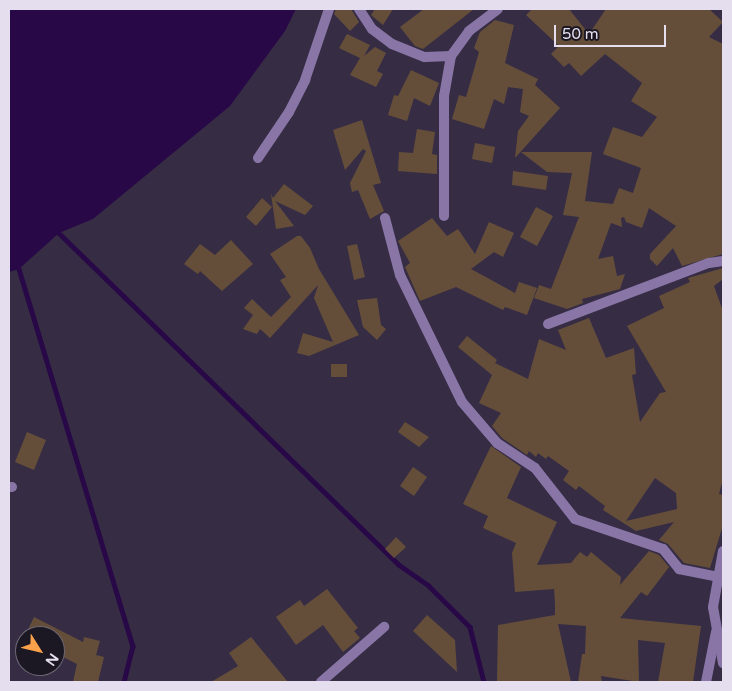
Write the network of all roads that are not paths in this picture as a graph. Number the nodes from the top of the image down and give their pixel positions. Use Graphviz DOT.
graph roads {
  1 [pos="328,9"];
  2 [pos="359,9"];
  3 [pos="498,9"];
  4 [pos="451,56"];
  5 [pos="258,158"];
  6 [pos="444,216"];
  7 [pos="385,218"];
  8 [pos="723,261"];
  9 [pos="548,324"];
  10 [pos="723,551"];
  11 [pos="719,577"];
  12 [pos="717,626"];
  13 [pos="384,627"];
  14 [pos="723,663"];
  15 [pos="321,682"];
  16 [pos="706,682"];
  1 -- 5 [label="street"];
  2 -- 4 [label="street"];
  3 -- 4 [label="street"];
  4 -- 6 [label="street"];
  7 -- 11 [label="street"];
  8 -- 9 [label="street"];
  10 -- 11 [label="street"];
  11 -- 12 [label="street"];
  12 -- 14 [label="street"];
  12 -- 16 [label="street"];
  13 -- 15 [label="street"];
}
